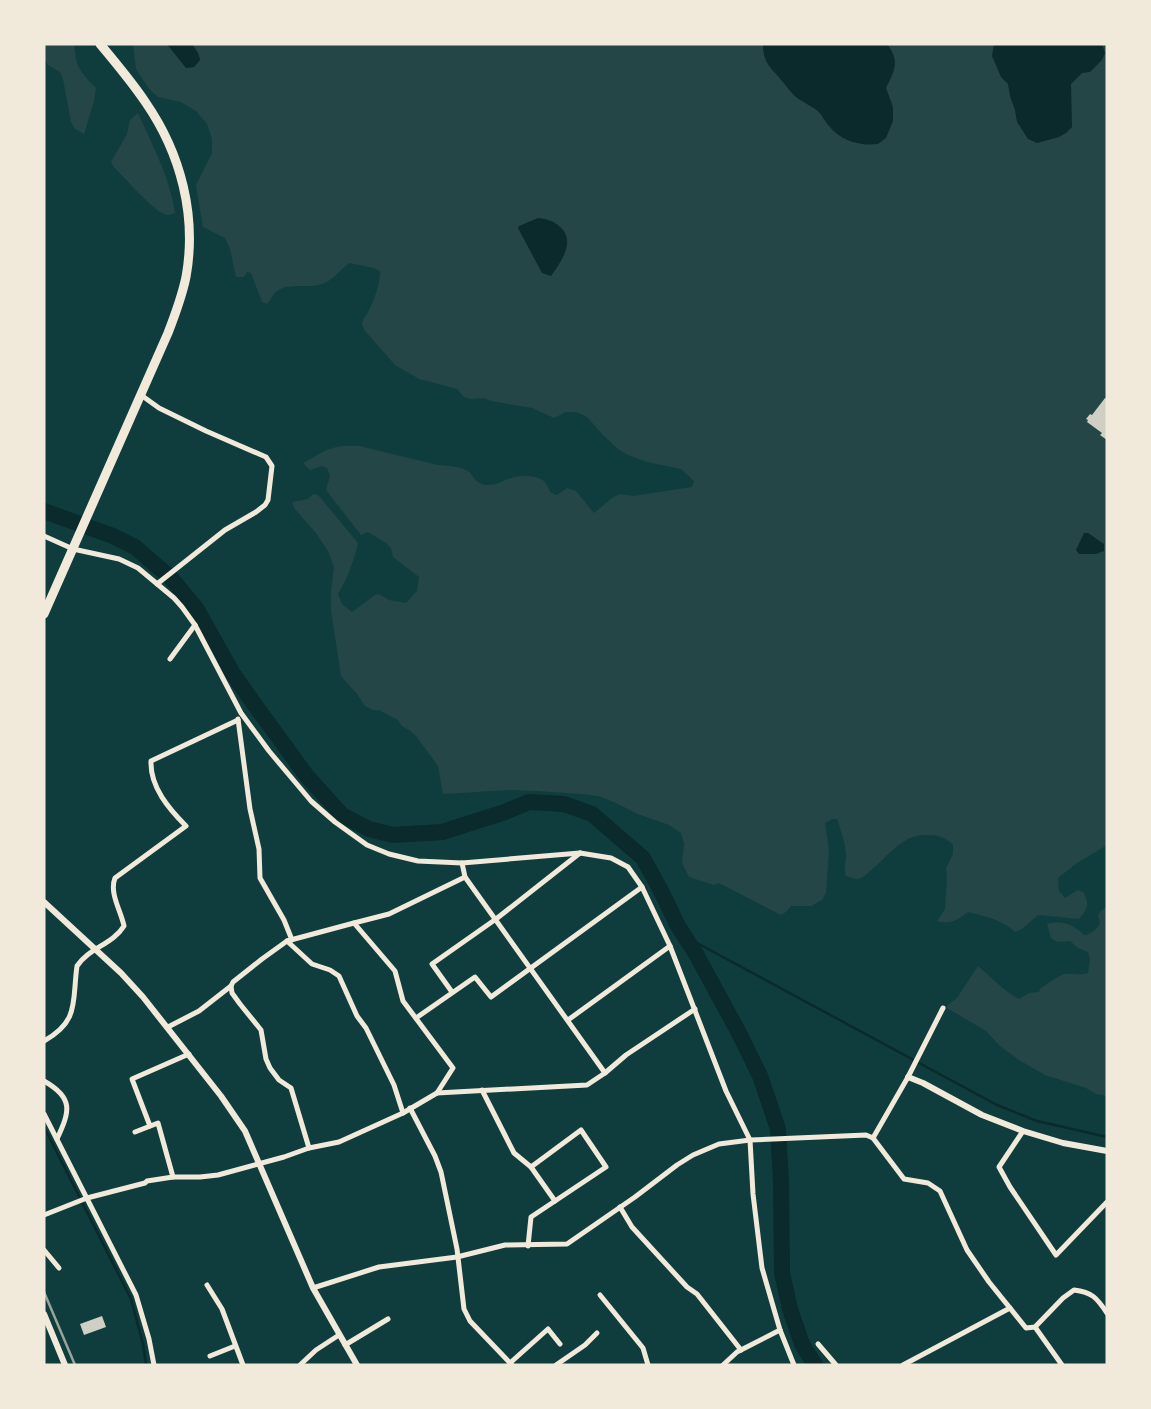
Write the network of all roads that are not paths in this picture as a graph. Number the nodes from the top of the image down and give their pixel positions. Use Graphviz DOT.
graph roads {
  1 [pos="100,44"];
  2 [pos="141,396"];
  3 [pos="44,536"];
  4 [pos="73,549"];
  5 [pos="159,582"];
  6 [pos="44,614"];
  7 [pos="195,625"];
  8 [pos="170,659"];
  9 [pos="241,713"];
  10 [pos="238,720"];
  11 [pos="580,853"];
  12 [pos="462,863"];
  13 [pos="465,877"];
  14 [pos="642,887"];
  15 [pos="44,902"];
  16 [pos="496,919"];
  17 [pos="354,923"];
  18 [pos="289,940"];
  19 [pos="670,946"];
  20 [pos="95,949"];
  21 [pos="530,970"];
  22 [pos="231,986"];
  23 [pos="452,992"];
  24 [pos="943,1008"];
  25 [pos="695,1009"];
  26 [pos="416,1018"];
  27 [pos="568,1020"];
  28 [pos="168,1027"];
  29 [pos="44,1041"];
  30 [pos="189,1054"];
  31 [pos="605,1073"];
  32 [pos="909,1074"];
  33 [pos="44,1081"];
  34 [pos="482,1090"];
  35 [pos="437,1093"];
  36 [pos="410,1108"];
  37 [pos="403,1113"];
  38 [pos="44,1114"];
  39 [pos="150,1126"];
  40 [pos="135,1132"];
  41 [pos="1023,1132"];
  42 [pos="873,1138"];
  43 [pos="57,1139"];
  44 [pos="750,1140"];
  45 [pos="309,1148"];
  46 [pos="1107,1151"];
  47 [pos="259,1164"];
  48 [pos="531,1167"];
  49 [pos="173,1177"];
  50 [pos="87,1198"];
  51 [pos="555,1201"];
  52 [pos="1107,1202"];
  53 [pos="620,1207"];
  54 [pos="44,1215"];
  55 [pos="528,1246"];
  56 [pos="44,1250"];
  57 [pos="457,1257"];
  58 [pos="59,1268"];
  59 [pos="207,1285"];
  60 [pos="313,1287"];
  61 [pos="600,1295"];
  62 [pos="1010,1308"];
  63 [pos="1107,1313"];
  64 [pos="44,1314"];
  65 [pos="388,1319"];
  66 [pos="1035,1327"];
  67 [pos="780,1330"];
  68 [pos="597,1333"];
  69 [pos="339,1335"];
  70 [pos="561,1344"];
  71 [pos="818,1344"];
  72 [pos="345,1345"];
  73 [pos="236,1346"];
  74 [pos="741,1350"];
  75 [pos="210,1356"];
  76 [pos="511,1364"];
  77 [pos="65,1365"];
  78 [pos="153,1365"];
  79 [pos="243,1365"];
  80 [pos="300,1365"];
  81 [pos="358,1365"];
  82 [pos="556,1365"];
  83 [pos="648,1365"];
  84 [pos="723,1365"];
  85 [pos="794,1365"];
  86 [pos="836,1365"];
  87 [pos="904,1365"];
  88 [pos="1062,1365"];
  1 -- 2 [label="highway"];
  2 -- 4 [label="highway"];
  2 -- 5 [label="street"];
  3 -- 4 [label="street"];
  4 -- 5 [label="street"];
  4 -- 6 [label="highway"];
  5 -- 7 [label="street"];
  7 -- 8 [label="street"];
  7 -- 9 [label="street"];
  9 -- 10 [label="street"];
  9 -- 12 [label="street"];
  10 -- 18 [label="street"];
  10 -- 20 [label="street"];
  11 -- 12 [label="street"];
  11 -- 14 [label="street"];
  11 -- 16 [label="street"];
  12 -- 13 [label="street"];
  13 -- 16 [label="street"];
  13 -- 17 [label="street"];
  14 -- 19 [label="street"];
  14 -- 21 [label="street"];
  15 -- 20 [label="street"];
  16 -- 21 [label="street"];
  16 -- 23 [label="street"];
  17 -- 18 [label="street"];
  17 -- 26 [label="street"];
  18 -- 22 [label="street"];
  18 -- 37 [label="street"];
  19 -- 25 [label="street"];
  19 -- 27 [label="street"];
  20 -- 28 [label="street"];
  20 -- 29 [label="street"];
  21 -- 23 [label="street"];
  21 -- 27 [label="street"];
  22 -- 28 [label="street"];
  22 -- 45 [label="street"];
  23 -- 26 [label="street"];
  24 -- 32 [label="street"];
  25 -- 31 [label="street"];
  25 -- 44 [label="street"];
  26 -- 35 [label="street"];
  27 -- 31 [label="street"];
  28 -- 30 [label="street"];
  30 -- 39 [label="street"];
  30 -- 47 [label="street"];
  31 -- 34 [label="street"];
  32 -- 41 [label="street"];
  32 -- 42 [label="street"];
  33 -- 43 [label="street"];
  34 -- 35 [label="street"];
  34 -- 48 [label="street"];
  35 -- 36 [label="street"];
  36 -- 37 [label="street"];
  36 -- 57 [label="street"];
  37 -- 45 [label="street"];
  38 -- 43 [label="street"];
  39 -- 40 [label="street"];
  39 -- 49 [label="street"];
  41 -- 46 [label="street"];
  41 -- 52 [label="street"];
  42 -- 44 [label="street"];
  42 -- 62 [label="street"];
  43 -- 50 [label="street"];
  44 -- 53 [label="street"];
  44 -- 67 [label="street"];
  45 -- 47 [label="street"];
  47 -- 49 [label="street"];
  47 -- 60 [label="street"];
  48 -- 51 [label="street"];
  48 -- 51 [label="street"];
  49 -- 50 [label="street"];
  50 -- 54 [label="street"];
  50 -- 78 [label="street"];
  51 -- 55 [label="street"];
  53 -- 55 [label="street"];
  53 -- 74 [label="street"];
  55 -- 57 [label="street"];
  56 -- 58 [label="street"];
  57 -- 60 [label="street"];
  57 -- 76 [label="street"];
  59 -- 73 [label="street"];
  60 -- 69 [label="street"];
  61 -- 83 [label="street"];
  62 -- 66 [label="street"];
  62 -- 87 [label="street"];
  63 -- 66 [label="street"];
  64 -- 77 [label="street"];
  65 -- 72 [label="street"];
  66 -- 88 [label="street"];
  67 -- 74 [label="street"];
  67 -- 85 [label="street"];
  68 -- 82 [label="street"];
  69 -- 72 [label="street"];
  69 -- 80 [label="street"];
  70 -- 76 [label="street"];
  71 -- 86 [label="street"];
  72 -- 81 [label="street"];
  73 -- 75 [label="street"];
  73 -- 79 [label="street"];
  74 -- 84 [label="street"];
}
